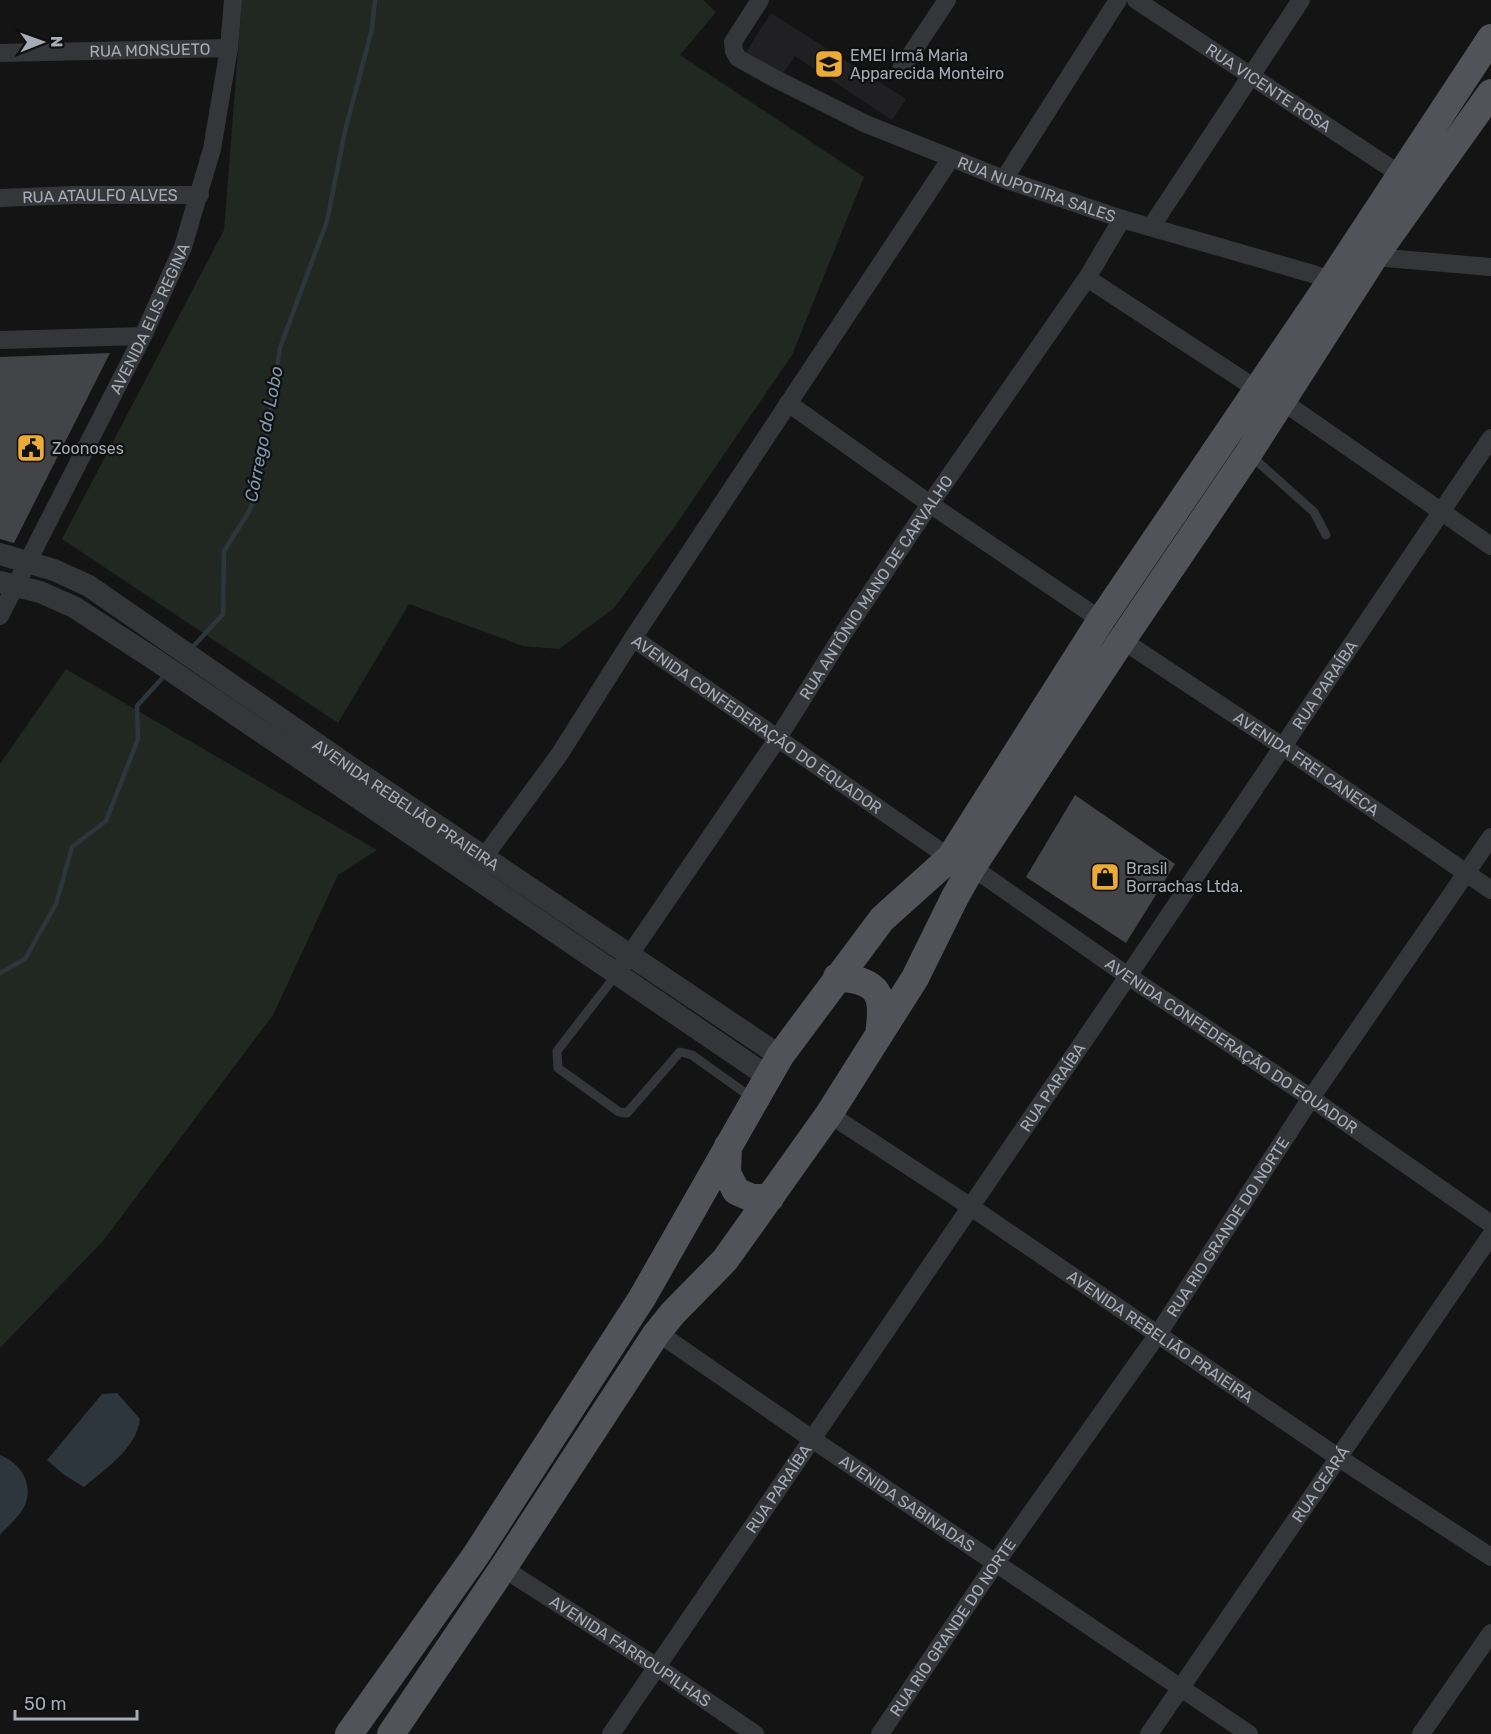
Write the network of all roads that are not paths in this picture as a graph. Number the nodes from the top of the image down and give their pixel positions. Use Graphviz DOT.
graph roads {
  1 [pos="233,0"];
  2 [pos="946,0"];
  3 [pos="1118,0"];
  4 [pos="1136,0"];
  5 [pos="1301,0"];
  6 [pos="756,1"];
  7 [pos="1491,38"];
  8 [pos="229,48"];
  9 [pos="0,53"];
  10 [pos="901,69"];
  11 [pos="1251,75"];
  12 [pos="1491,93"];
  13 [pos="951,158"];
  14 [pos="1401,175"];
  15 [pos="1004,179"];
  16 [pos="200,195"];
  17 [pos="0,198"];
  18 [pos="1122,219"];
  19 [pos="1151,228"];
  20 [pos="1374,257"];
  21 [pos="1491,267"];
  22 [pos="1087,278"];
  23 [pos="1331,281"];
  24 [pos="143,336"];
  25 [pos="0,340"];
  26 [pos="1270,395"];
  27 [pos="788,403"];
  28 [pos="1491,438"];
  29 [pos="1248,454"];
  30 [pos="930,504"];
  31 [pos="1440,512"];
  32 [pos="1326,535"];
  33 [pos="1491,546"];
  34 [pos="0,554"];
  35 [pos="27,562"];
  36 [pos="8,584"];
  37 [pos="0,616"];
  38 [pos="1101,620"];
  39 [pos="633,638"];
  40 [pos="1122,640"];
  41 [pos="778,738"];
  42 [pos="1282,746"];
  43 [pos="1491,837"];
  44 [pos="484,857"];
  45 [pos="961,863"];
  46 [pos="504,870"];
  47 [pos="1465,873"];
  48 [pos="491,889"];
  49 [pos="1491,890"];
  50 [pos="630,955"];
  51 [pos="616,974"];
  52 [pos="1128,976"];
  53 [pos="837,977"];
  54 [pos="879,1035"];
  55 [pos="767,1078"];
  56 [pos="1311,1098"];
  57 [pos="829,1114"];
  58 [pos="728,1146"];
  59 [pos="770,1198"];
  60 [pos="971,1207"];
  61 [pos="1491,1224"];
  62 [pos="1491,1235"];
  63 [pos="656,1334"];
  64 [pos="1158,1334"];
  65 [pos="812,1439"];
  66 [pos="1339,1458"];
  67 [pos="1491,1557"];
  68 [pos="996,1564"];
  69 [pos="503,1568"];
  70 [pos="1491,1633"];
  71 [pos="657,1667"];
  72 [pos="1180,1689"];
  73 [pos="349,1734"];
  74 [pos="391,1734"];
  75 [pos="611,1734"];
  76 [pos="755,1734"];
  77 [pos="880,1734"];
  78 [pos="1149,1734"];
  79 [pos="1249,1734"];
  80 [pos="1421,1734"];
  1 -- 8 [label="street, AVENIDA ELIS REGINA"];
  2 -- 10 [label="street"];
  3 -- 15 [label="street"];
  4 -- 11 [label="street, RUA VICENTE ROSA"];
  5 -- 11 [label="street"];
  6 -- 13 [label="street, RUA NUPOTIRA SALES"];
  7 -- 14 [label="main road"];
  8 -- 9 [label="street, RUA MONSUETO"];
  8 -- 16 [label="street, AVENIDA ELIS REGINA"];
  11 -- 14 [label="street, RUA VICENTE ROSA"];
  11 -- 19 [label="street"];
  12 -- 20 [label="main road"];
  13 -- 15 [label="street, RUA NUPOTIRA SALES"];
  13 -- 27 [label="street"];
  14 -- 23 [label="main road"];
  15 -- 18 [label="street, RUA NUPOTIRA SALES"];
  16 -- 17 [label="street, RUA ATAULFO ALVES"];
  16 -- 24 [label="street, AVENIDA ELIS REGINA"];
  18 -- 19 [label="street, RUA NUPOTIRA SALES"];
  18 -- 22 [label="street, RUA ANTÔNIO MANO DE CARVALHO"];
  19 -- 23 [label="street, RUA NUPOTIRA SALES"];
  20 -- 21 [label="street"];
  20 -- 26 [label="main road"];
  22 -- 26 [label="street"];
  22 -- 30 [label="street, RUA ANTÔNIO MANO DE CARVALHO"];
  23 -- 26 [label="main road"];
  24 -- 25 [label="street"];
  24 -- 35 [label="street, AVENIDA ELIS REGINA"];
  26 -- 29 [label="main road"];
  26 -- 31 [label="street"];
  26 -- 38 [label="main road"];
  27 -- 30 [label="street"];
  27 -- 39 [label="street"];
  28 -- 31 [label="street, RUA PARAÍBA"];
  29 -- 32 [label="lane"];
  29 -- 40 [label="main road"];
  30 -- 38 [label="street"];
  30 -- 41 [label="street, RUA ANTÔNIO MANO DE CARVALHO"];
  31 -- 33 [label="street"];
  31 -- 42 [label="street, RUA PARAÍBA"];
  34 -- 35 [label="street, AVENIDA REBELIÃO PRAIEIRA"];
  35 -- 36 [label="street, AVENIDA ELIS REGINA"];
  35 -- 44 [label="street, AVENIDA REBELIÃO PRAIEIRA"];
  36 -- 37 [label="street, AVENIDA ELIS REGINA"];
  36 -- 48 [label="street, AVENIDA REBELIÃO PRAIEIRA"];
  38 -- 45 [label="main road"];
  39 -- 41 [label="street, AVENIDA CONFEDERAÇÃO DO EQUADOR"];
  39 -- 44 [label="street, AVENIDA CONFEDERAÇÃO DO EQUADOR"];
  40 -- 42 [label="street, AVENIDA FREI CANECA"];
  40 -- 45 [label="main road"];
  41 -- 45 [label="street, AVENIDA CONFEDERAÇÃO DO EQUADOR"];
  41 -- 50 [label="street, RUA ANTÔNIO MANO DE CARVALHO"];
  42 -- 47 [label="street, AVENIDA FREI CANECA"];
  42 -- 52 [label="street, RUA PARAÍBA"];
  43 -- 47 [label="street, RUA RIO GRANDE DO NORTE"];
  44 -- 46 [label="street, AVENIDA REBELIÃO PRAIEIRA"];
  45 -- 52 [label="street, AVENIDA CONFEDERAÇÃO DO EQUADOR"];
  45 -- 53 [label="main road"];
  45 -- 54 [label="main road"];
  46 -- 48 [label="street"];
  46 -- 50 [label="street, AVENIDA REBELIÃO PRAIEIRA"];
  47 -- 49 [label="street, AVENIDA FREI CANECA"];
  47 -- 56 [label="street, RUA RIO GRANDE DO NORTE"];
  48 -- 51 [label="street, AVENIDA REBELIÃO PRAIEIRA"];
  50 -- 51 [label="street, RUA ANTÔNIO MANO DE CARVALHO"];
  50 -- 55 [label="street, AVENIDA REBELIÃO PRAIEIRA"];
  51 -- 55 [label="street, AVENIDA REBELIÃO PRAIEIRA"];
  51 -- 55 [label="lane"];
  52 -- 56 [label="street, AVENIDA CONFEDERAÇÃO DO EQUADOR"];
  52 -- 60 [label="street, RUA PARAÍBA"];
  53 -- 54 [label="main road"];
  53 -- 55 [label="main road"];
  54 -- 57 [label="main road"];
  55 -- 58 [label="main road"];
  56 -- 61 [label="street, AVENIDA CONFEDERAÇÃO DO EQUADOR"];
  56 -- 64 [label="street, RUA RIO GRANDE DO NORTE"];
  57 -- 59 [label="main road"];
  57 -- 60 [label="street, AVENIDA REBELIÃO PRAIEIRA"];
  58 -- 59 [label="main road"];
  58 -- 73 [label="main road"];
  59 -- 63 [label="main road"];
  60 -- 64 [label="street, AVENIDA REBELIÃO PRAIEIRA"];
  60 -- 65 [label="street, RUA PARAÍBA"];
  62 -- 66 [label="street, RUA CEARÁ"];
  63 -- 65 [label="street, AVENIDA SABINADAS"];
  63 -- 69 [label="main road"];
  64 -- 66 [label="street, AVENIDA REBELIÃO PRAIEIRA"];
  64 -- 68 [label="street, RUA RIO GRANDE DO NORTE"];
  65 -- 68 [label="street, AVENIDA SABINADAS"];
  65 -- 71 [label="street, RUA PARAÍBA"];
  66 -- 67 [label="street, AVENIDA REBELIÃO PRAIEIRA"];
  66 -- 72 [label="street, RUA CEARÁ"];
  68 -- 72 [label="street, AVENIDA SABINADAS"];
  68 -- 77 [label="street, RUA RIO GRANDE DO NORTE"];
  69 -- 71 [label="street, AVENIDA FARROUPILHAS"];
  69 -- 74 [label="main road"];
  70 -- 80 [label="street"];
  71 -- 75 [label="street, RUA PARAÍBA"];
  71 -- 76 [label="street, AVENIDA FARROUPILHAS"];
  72 -- 78 [label="street, RUA CEARÁ"];
  72 -- 79 [label="street, AVENIDA SABINADAS"];
}
